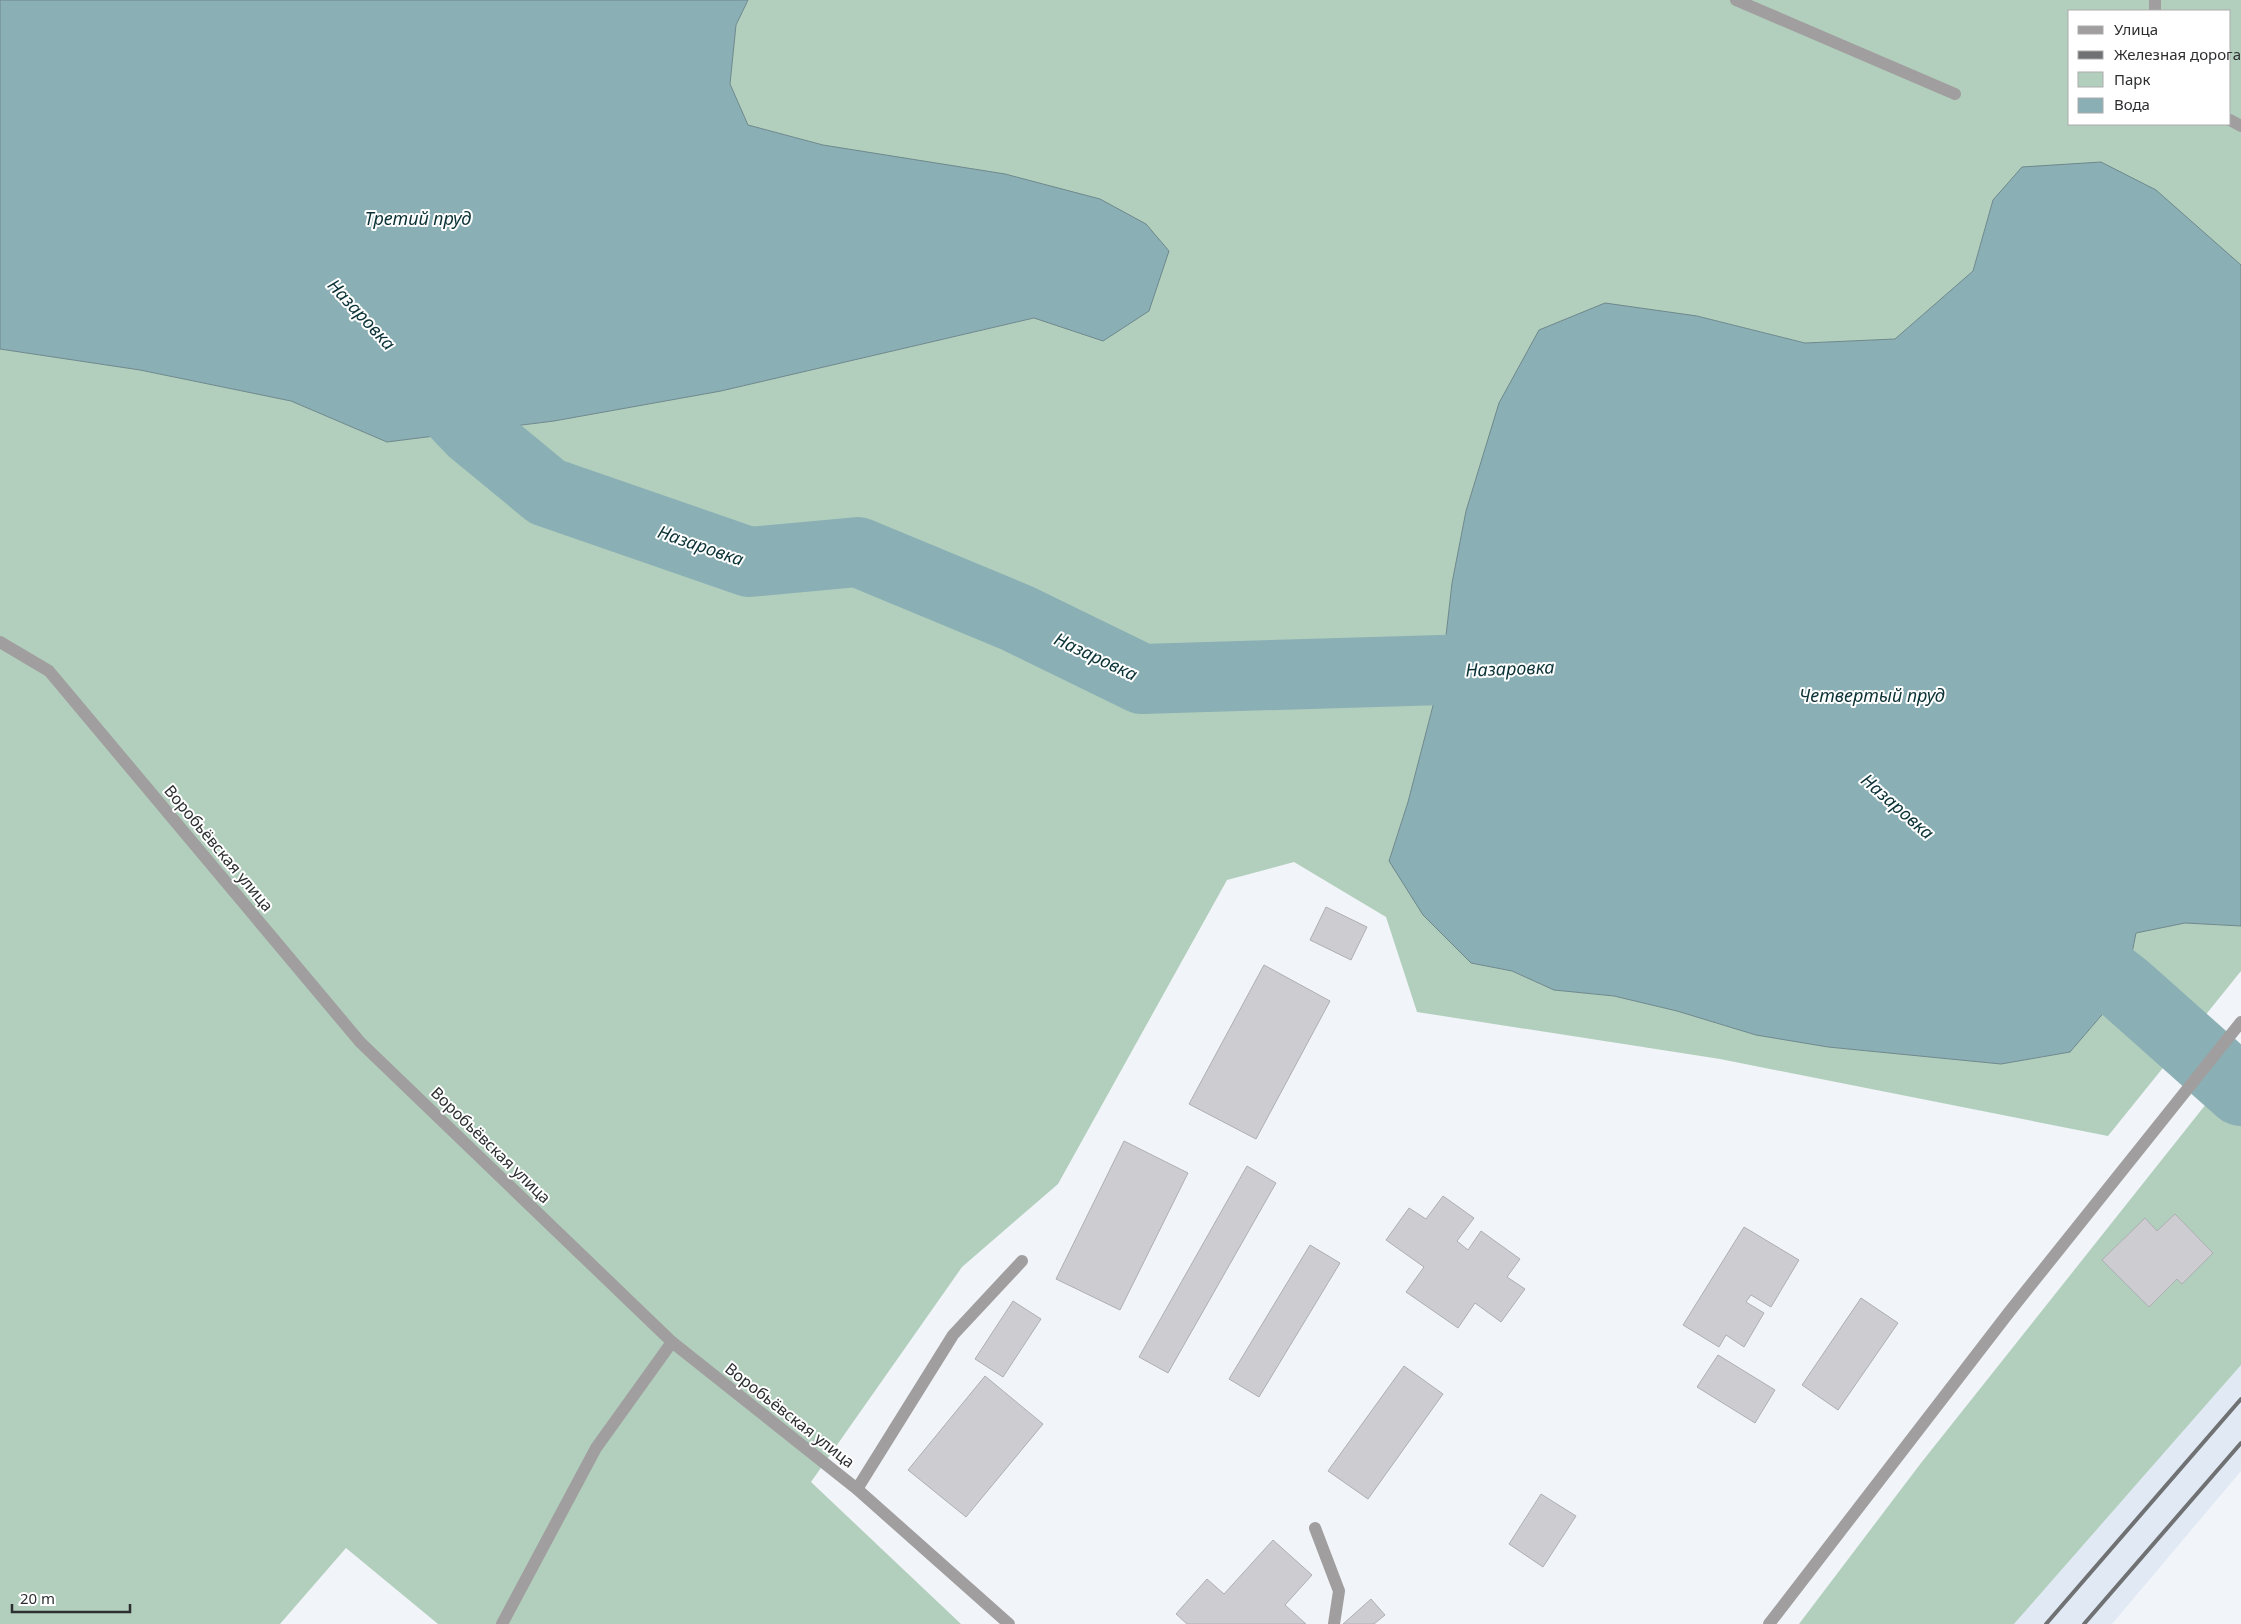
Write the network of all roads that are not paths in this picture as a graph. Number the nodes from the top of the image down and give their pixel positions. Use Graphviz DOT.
graph roads {
  1 [pos="1736,0"];
  2 [pos="1955,94"];
  3 [pos="0,642"];
  4 [pos="2241,1022"];
  5 [pos="1022,1261"];
  6 [pos="672,1342"];
  7 [pos="857,1488"];
  8 [pos="1315,1528"];
  9 [pos="502,1624"];
  10 [pos="1008,1624"];
  11 [pos="1334,1624"];
  12 [pos="1769,1624"];
  1 -- 2 [label="street"];
  3 -- 6 [label="street, Воробьёвская улица"];
  4 -- 12 [label="street"];
  5 -- 7 [label="street"];
  6 -- 7 [label="street, Воробьёвская улица"];
  6 -- 9 [label="street"];
  7 -- 10 [label="street, Воробьёвская улица"];
  8 -- 11 [label="street"];
}
